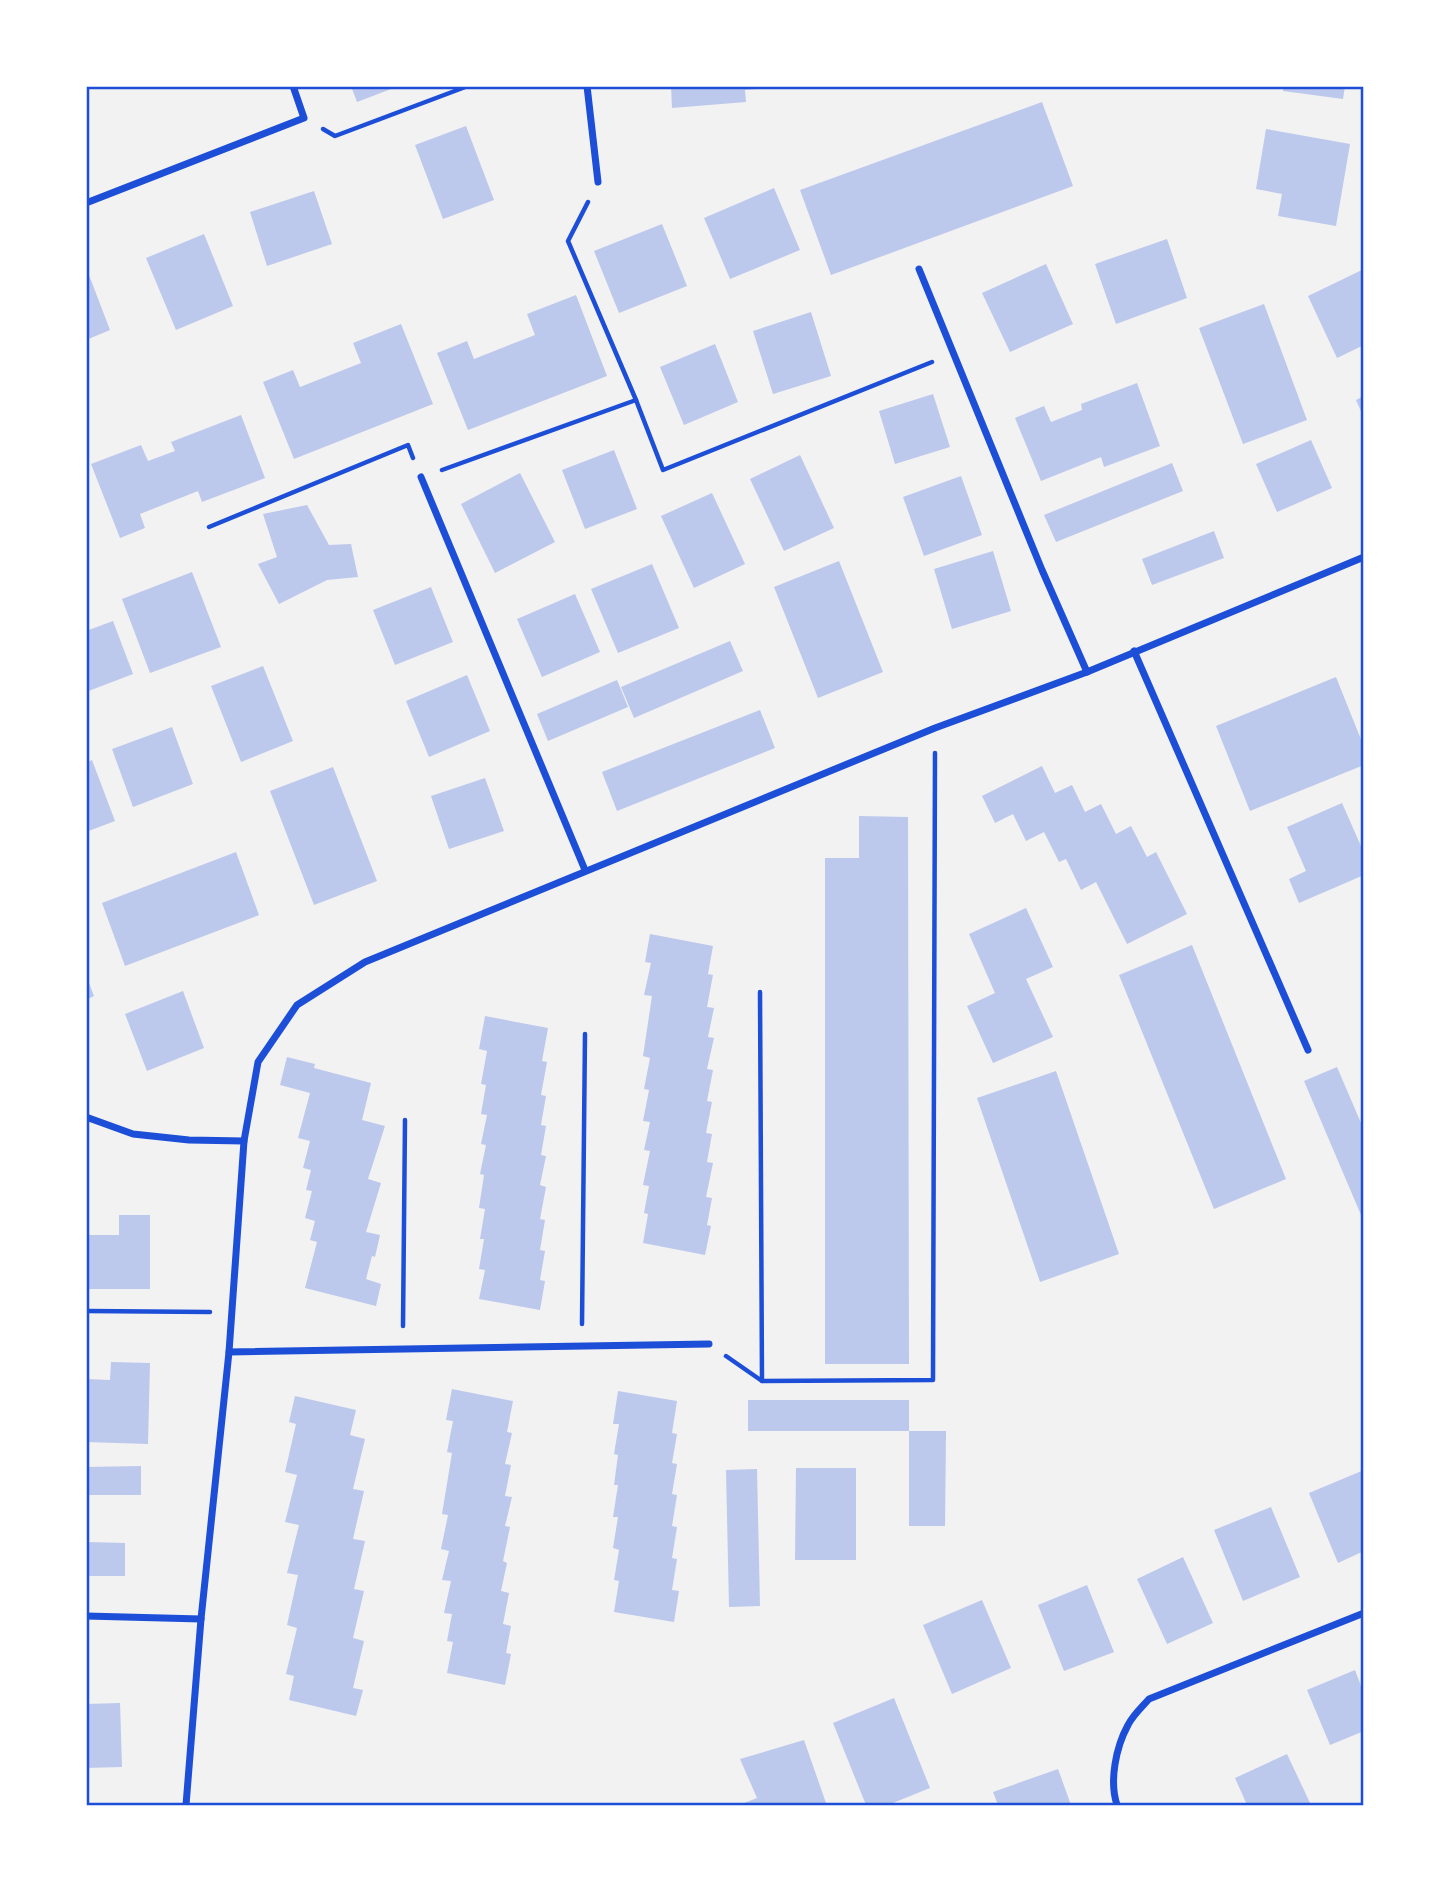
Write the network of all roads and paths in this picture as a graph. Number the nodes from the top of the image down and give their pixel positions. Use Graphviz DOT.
graph roads {
  1 [pos="293,86"];
  2 [pos="468,86"];
  3 [pos="587,86"];
  4 [pos="303,118"];
  5 [pos="598,182"];
  6 [pos="86,203"];
  7 [pos="919,270"];
  8 [pos="954,353"];
  9 [pos="636,400"];
  10 [pos="421,477"];
  11 [pos="209,527"];
  12 [pos="1364,556"];
  13 [pos="1134,651"];
  14 [pos="1087,672"];
  15 [pos="935,728"];
  16 [pos="585,870"];
  17 [pos="760,992"];
  18 [pos="585,1034"];
  19 [pos="1308,1050"];
  20 [pos="86,1117"];
  21 [pos="405,1120"];
  22 [pos="244,1141"];
  23 [pos="86,1311"];
  24 [pos="232,1312"];
  25 [pos="709,1344"];
  26 [pos="582,1346"];
  27 [pos="403,1349"];
  28 [pos="229,1352"];
  29 [pos="762,1381"];
  30 [pos="1364,1614"];
  31 [pos="86,1616"];
  32 [pos="201,1619"];
  33 [pos="186,1805"];
  34 [pos="1117,1805"];
  1 -- 4 [label="street"];
  2 -- 4 [label="path"];
  3 -- 5 [label="street"];
  4 -- 6 [label="street"];
  5 -- 9 [label="path"];
  7 -- 8 [label="street"];
  8 -- 9 [label="path"];
  8 -- 14 [label="street"];
  9 -- 10 [label="path"];
  10 -- 11 [label="path"];
  10 -- 16 [label="street"];
  12 -- 13 [label="street"];
  13 -- 14 [label="street"];
  13 -- 19 [label="street"];
  14 -- 15 [label="street"];
  15 -- 16 [label="street"];
  15 -- 29 [label="path"];
  16 -- 22 [label="street"];
  17 -- 29 [label="path"];
  18 -- 26 [label="path"];
  20 -- 22 [label="street"];
  21 -- 27 [label="path"];
  22 -- 24 [label="street"];
  23 -- 24 [label="path"];
  24 -- 28 [label="street"];
  25 -- 26 [label="street"];
  25 -- 29 [label="path"];
  26 -- 27 [label="street"];
  27 -- 28 [label="street"];
  28 -- 32 [label="street"];
  30 -- 34 [label="street"];
  31 -- 32 [label="street"];
  32 -- 33 [label="street"];
}
